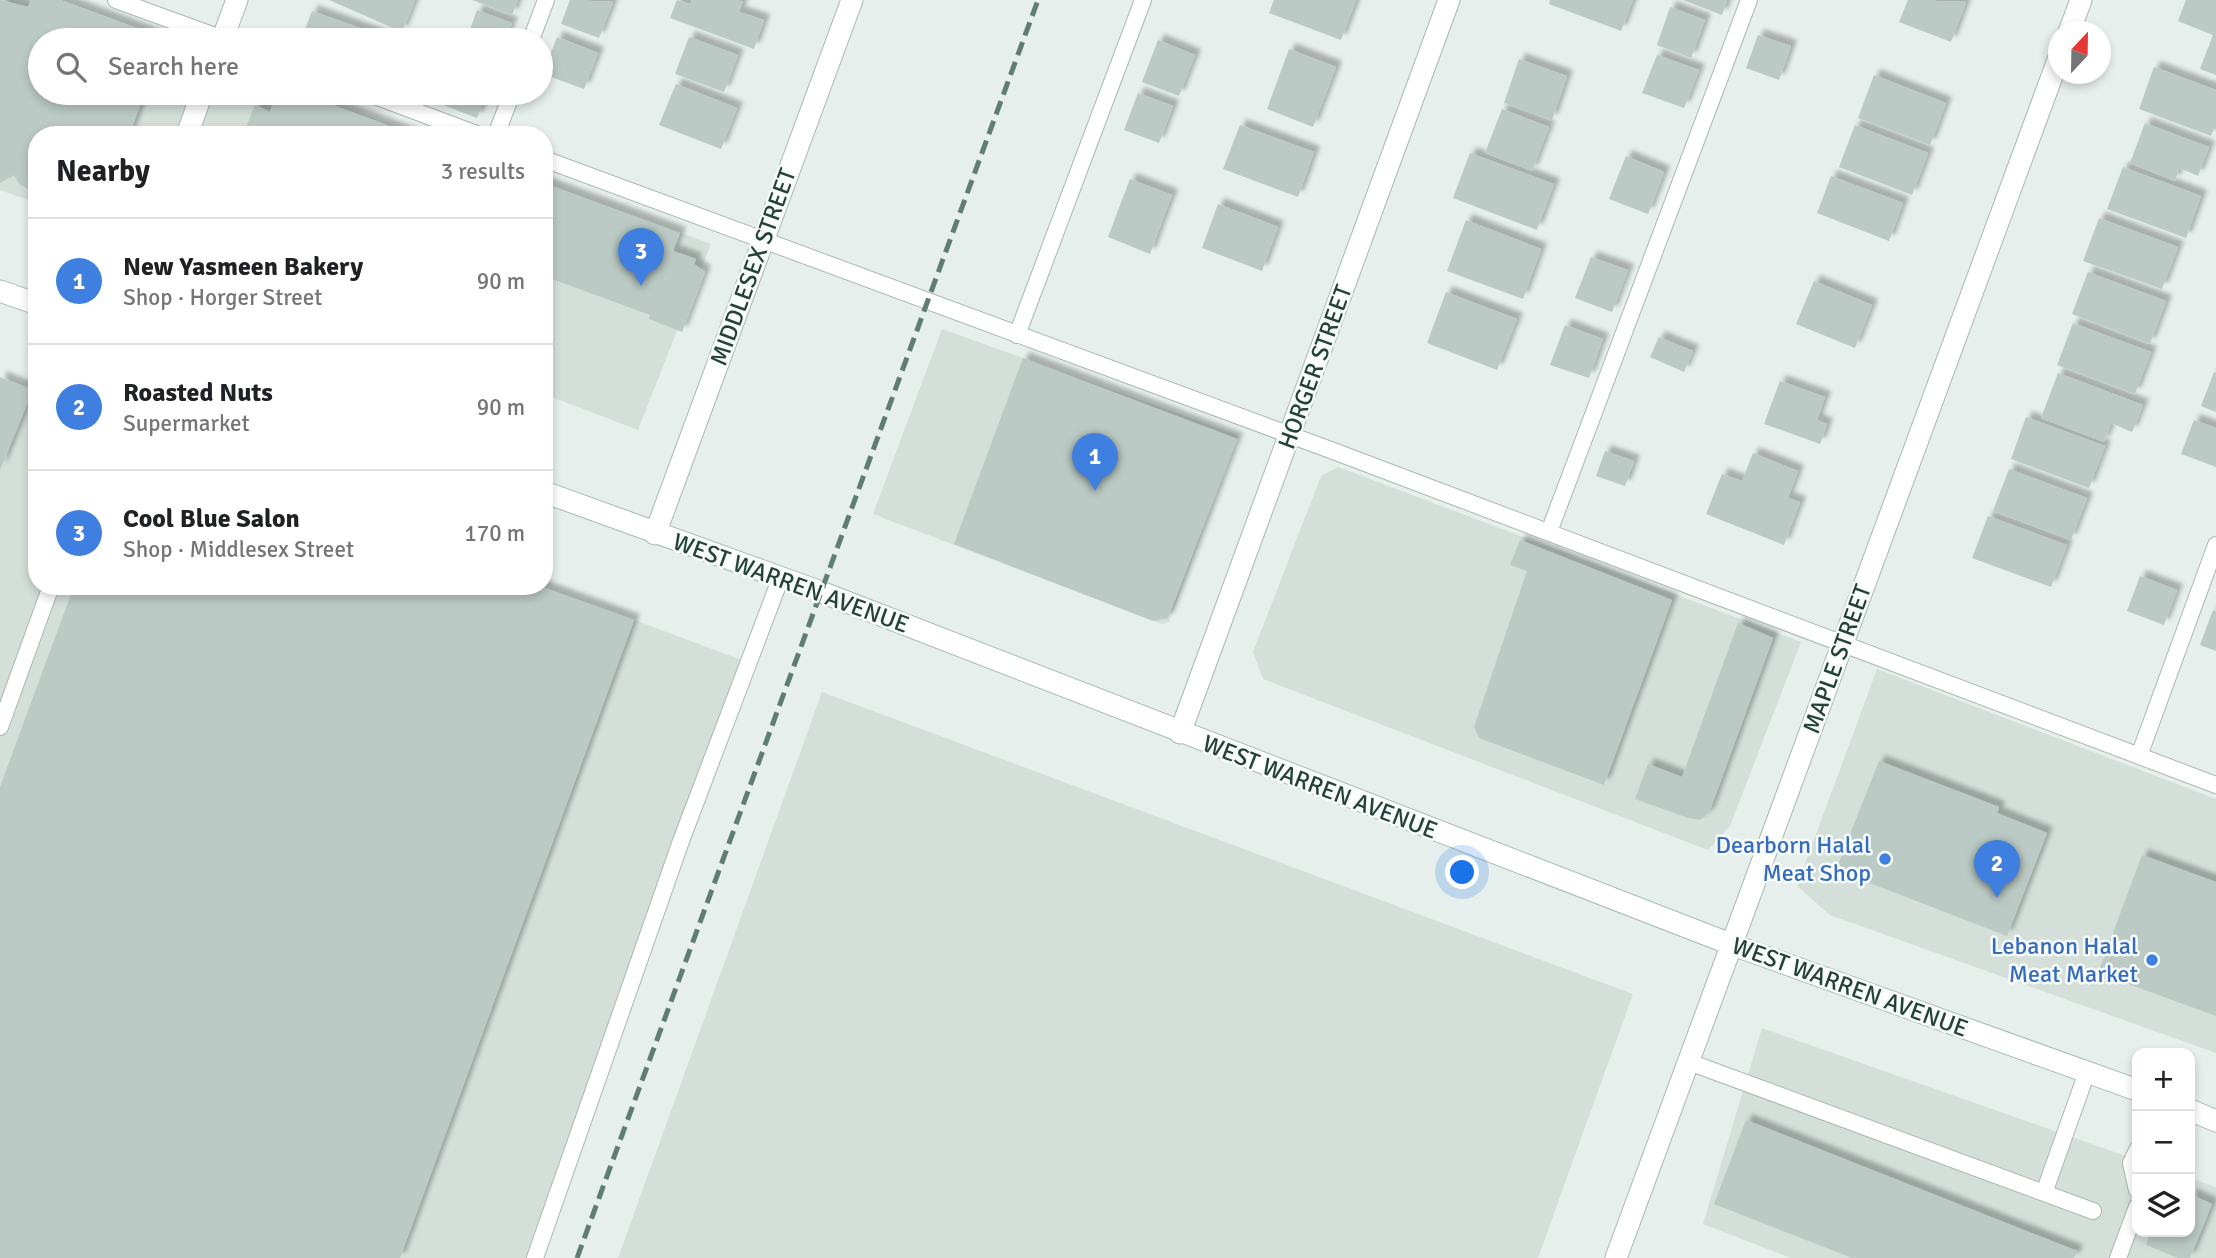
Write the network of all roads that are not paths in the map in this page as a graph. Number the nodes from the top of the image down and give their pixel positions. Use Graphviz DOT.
graph roads {
  1 [pos="116,0"];
  2 [pos="237,0"];
  3 [pos="546,0"];
  4 [pos="852,0"];
  5 [pos="1143,0"];
  6 [pos="1449,0"];
  7 [pos="1749,0"];
  8 [pos="2081,0"];
  9 [pos="2073,21"];
  10 [pos="191,28"];
  11 [pos="227,28"];
  12 [pos="536,28"];
  13 [pos="2050,84"];
  14 [pos="198,105"];
  15 [pos="399,105"];
  16 [pos="507,105"];
  17 [pos="190,126"];
  18 [pos="455,126"];
  19 [pos="499,126"];
  20 [pos="553,162"];
  21 [pos="763,241"];
  22 [pos="0,291"];
  23 [pos="28,301"];
  24 [pos="1017,335"];
  25 [pos="1290,435"];
  26 [pos="553,495"];
  27 [pos="1549,532"];
  28 [pos="656,534"];
  29 [pos="2216,545"];
  30 [pos="781,578"];
  31 [pos="48,595"];
  32 [pos="1843,643"];
  33 [pos="0,727"];
  34 [pos="1180,733"];
  35 [pos="2139,756"];
  36 [pos="2216,785"];
  37 [pos="1733,945"];
  38 [pos="1689,1062"];
  39 [pos="2087,1072"];
  40 [pos="2132,1088"];
  41 [pos="2192,1111"];
  42 [pos="2216,1121"];
  43 [pos="2044,1193"];
  44 [pos="2093,1211"];
  45 [pos="2132,1220"];
  46 [pos="535,1258"];
  47 [pos="1616,1258"];
  48 [pos="2118,1258"];
  1 -- 10 [label="lane"];
  2 -- 11 [label="street"];
  3 -- 12 [label="lane"];
  4 -- 21 [label="street, MIDDLESEX STREET"];
  5 -- 24 [label="lane"];
  6 -- 25 [label="street, HORGER STREET"];
  7 -- 27 [label="lane"];
  8 -- 9 [label="street"];
  13 -- 32 [label="street, MAPLE STREET"];
  14 -- 17 [label="street"];
  15 -- 18 [label="lane"];
  16 -- 19 [label="lane"];
  20 -- 21 [label="lane"];
  21 -- 24 [label="lane"];
  21 -- 28 [label="street, MIDDLESEX STREET"];
  22 -- 23 [label="street"];
  24 -- 25 [label="lane"];
  25 -- 27 [label="lane"];
  25 -- 34 [label="street, HORGER STREET"];
  26 -- 28 [label="street, WEST WARREN AVENUE"];
  27 -- 32 [label="lane"];
  28 -- 30 [label="street, WEST WARREN AVENUE"];
  29 -- 35 [label="lane"];
  30 -- 34 [label="street, WEST WARREN AVENUE"];
  30 -- 46 [label="lane"];
  31 -- 33 [label="lane"];
  32 -- 35 [label="lane"];
  32 -- 37 [label="street, MAPLE STREET"];
  34 -- 37 [label="street, WEST WARREN AVENUE"];
  35 -- 36 [label="lane"];
  37 -- 38 [label="street, MAPLE STREET"];
  37 -- 39 [label="street, WEST WARREN AVENUE"];
  38 -- 43 [label="lane"];
  38 -- 47 [label="street, MAPLE STREET"];
  39 -- 40 [label="street, WEST WARREN AVENUE"];
  39 -- 43 [label="lane"];
  41 -- 42 [label="street"];
  43 -- 44 [label="lane"];
  45 -- 48 [label="lane"];
}
